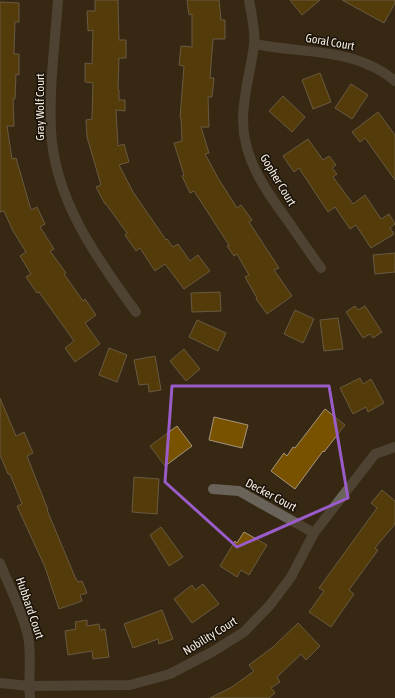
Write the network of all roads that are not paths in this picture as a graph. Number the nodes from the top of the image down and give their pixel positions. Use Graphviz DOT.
graph roads {
  1 [pos="58,0"];
  2 [pos="249,0"];
  3 [pos="255,44"];
  4 [pos="395,80"];
  5 [pos="321,268"];
  6 [pos="136,312"];
  7 [pos="395,447"];
  8 [pos="213,489"];
  9 [pos="314,534"];
  10 [pos="0,562"];
  11 [pos="0,683"];
  12 [pos="29,686"];
  13 [pos="30,698"];
  1 -- 6 [label="street, Gray Wolf Court"];
  2 -- 3 [label="street, Gopher Court"];
  3 -- 4 [label="street, Goral Court"];
  3 -- 5 [label="street, Gopher Court"];
  7 -- 9 [label="street, Nobility Court"];
  8 -- 9 [label="street, Decker Court"];
  9 -- 12 [label="street, Nobility Court"];
  10 -- 12 [label="street, Hubbard Court"];
  11 -- 12 [label="street, Nobility Court"];
  12 -- 13 [label="street, Hubbard Court"];
}
